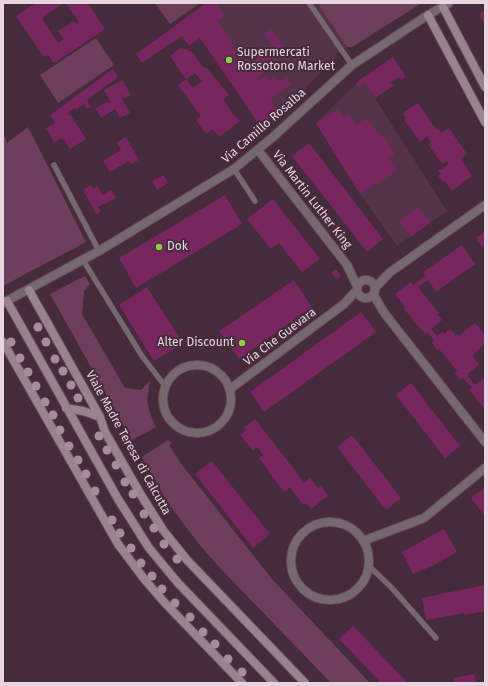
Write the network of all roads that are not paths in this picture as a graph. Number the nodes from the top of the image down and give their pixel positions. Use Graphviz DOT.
graph roads {
  1 [pos="309,3"];
  2 [pos="445,4"];
  3 [pos="428,15"];
  4 [pos="352,65"];
  5 [pos="485,87"];
  6 [pos="485,122"];
  7 [pos="258,150"];
  8 [pos="54,165"];
  9 [pos="234,170"];
  10 [pos="254,201"];
  11 [pos="485,205"];
  12 [pos="99,251"];
  13 [pos="82,260"];
  14 [pos="347,265"];
  15 [pos="389,273"];
  16 [pos="366,280"];
  17 [pos="357,288"];
  18 [pos="28,290"];
  19 [pos="374,291"];
  20 [pos="365,298"];
  21 [pos="5,302"];
  22 [pos="344,304"];
  23 [pos="385,314"];
  24 [pos="3,342"];
  25 [pos="165,386"];
  26 [pos="230,389"];
  27 [pos="66,408"];
  28 [pos="100,417"];
  29 [pos="485,442"];
  30 [pos="485,468"];
  31 [pos="363,541"];
  32 [pos="369,566"];
  33 [pos="436,638"];
  34 [pos="242,683"];
  35 [pos="274,683"];
  36 [pos="305,683"];
  1 -- 4 [label="lane"];
  2 -- 3 [label="street, Via Camillo Rosalba"];
  2 -- 5 [label="main road"];
  3 -- 4 [label="street, Via Camillo Rosalba"];
  3 -- 6 [label="main road"];
  4 -- 7 [label="street, Via Camillo Rosalba"];
  7 -- 9 [label="street, Via Camillo Rosalba"];
  7 -- 14 [label="street, Via Martin Luther King"];
  8 -- 12 [label="lane"];
  9 -- 10 [label="lane"];
  9 -- 12 [label="street, Via Camillo Rosalba"];
  11 -- 15 [label="street"];
  12 -- 13 [label="street, Via Camillo Rosalba"];
  13 -- 18 [label="street, Via Camillo Rosalba"];
  13 -- 25 [label="lane"];
  14 -- 16 [label="street, Via Martin Luther King"];
  14 -- 17 [label="street, Via Martin Luther King"];
  15 -- 16 [label="street"];
  15 -- 19 [label="street"];
  16 -- 17 [label="street"];
  16 -- 19 [label="street"];
  17 -- 20 [label="street"];
  17 -- 22 [label="street, Via Che Guevara"];
  18 -- 21 [label="street, Via Camillo Rosalba"];
  18 -- 28 [label="main road, Viale Madre Teresa di Calcutta"];
  19 -- 20 [label="street"];
  19 -- 23 [label="street"];
  20 -- 22 [label="street, Via Che Guevara"];
  20 -- 23 [label="street"];
  21 -- 27 [label="main road"];
  22 -- 26 [label="street, Via Che Guevara"];
  23 -- 29 [label="street"];
  24 -- 34 [label="main road"];
  25 -- 26 [label="street"];
  25 -- 26 [label="street"];
  27 -- 28 [label="main road"];
  27 -- 35 [label="main road"];
  28 -- 36 [label="main road, Viale Madre Teresa di Calcutta"];
  30 -- 31 [label="street"];
  31 -- 32 [label="street"];
  31 -- 32 [label="street"];
  32 -- 33 [label="lane"];
}
